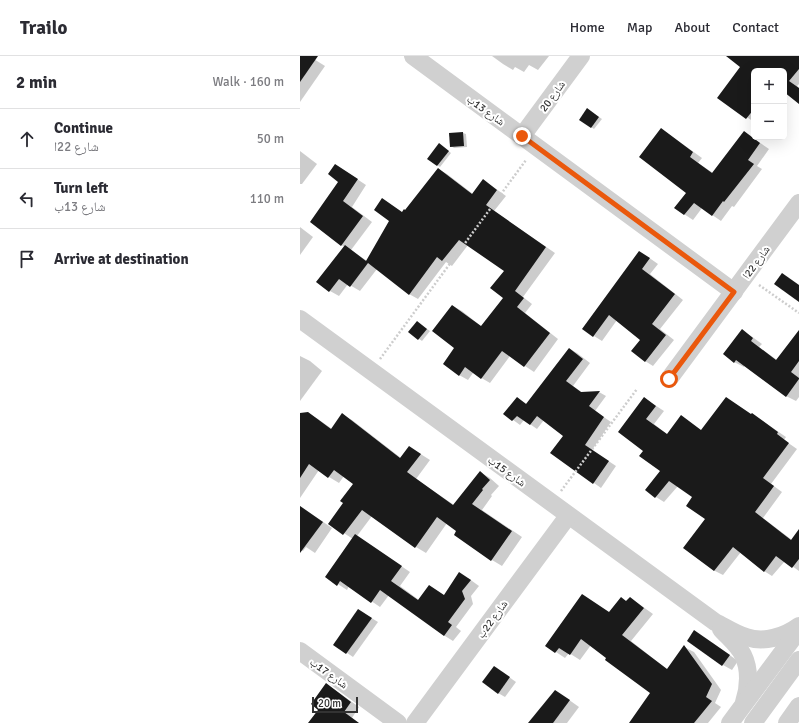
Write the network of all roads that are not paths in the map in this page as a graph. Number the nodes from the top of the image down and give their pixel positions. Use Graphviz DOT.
graph roads {
  1 [pos="413,56"];
  2 [pos="581,56"];
  3 [pos="529,141"];
  4 [pos="799,203"];
  5 [pos="734,292"];
  6 [pos="300,318"];
  7 [pos="669,379"];
  8 [pos="568,516"];
  9 [pos="715,622"];
  10 [pos="799,626"];
  11 [pos="799,630"];
  12 [pos="300,651"];
  13 [pos="799,660"];
  14 [pos="799,706"];
  15 [pos="736,716"];
  16 [pos="398,723"];
  17 [pos="415,723"];
  18 [pos="753,723"];
  19 [pos="787,723"];
  1 -- 3 [label="street, شارع 13ب"];
  2 -- 3 [label="street, شارع 20"];
  3 -- 5 [label="street, شارع 13ب"];
  4 -- 5 [label="street, شارع 22ا"];
  5 -- 7 [label="street, شارع 22ا"];
  6 -- 8 [label="street, شارع 15ب"];
  8 -- 9 [label="street, شارع 15ب"];
  8 -- 17 [label="street, شارع 22ب"];
  9 -- 10 [label="street, شارع 15ب"];
  9 -- 15 [label="street, شارع 15ب"];
  11 -- 15 [label="street"];
  12 -- 16 [label="street, شارع 17ب"];
  13 -- 18 [label="street"];
  14 -- 19 [label="street"];
}
